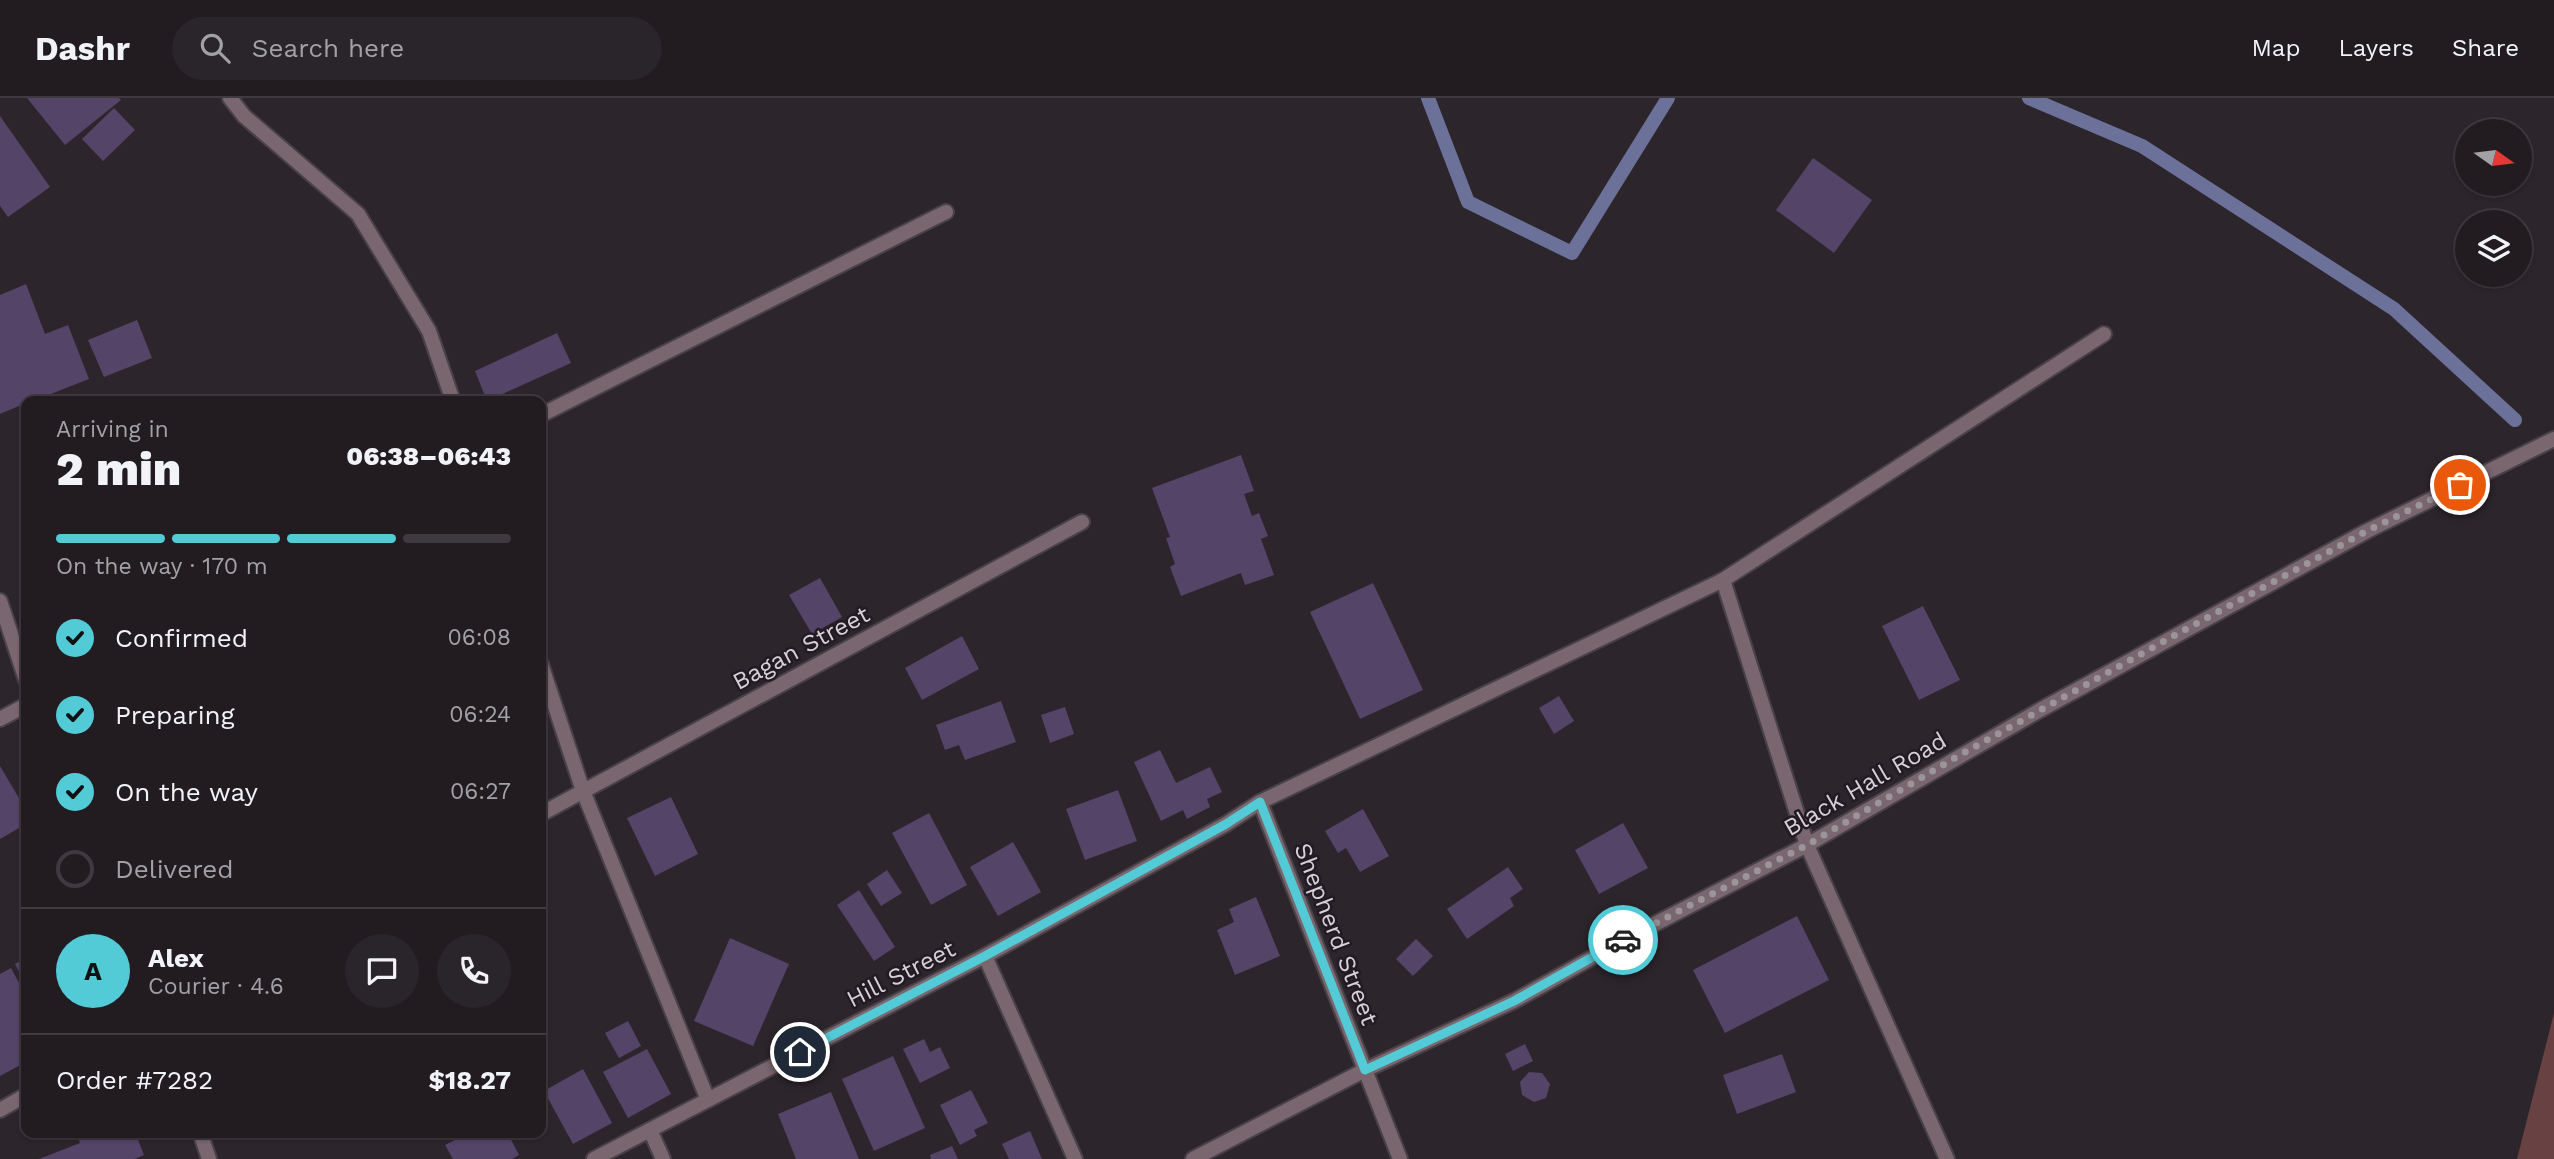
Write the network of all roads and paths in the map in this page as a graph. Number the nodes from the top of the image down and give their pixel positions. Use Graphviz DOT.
graph roads {
  1 [pos="230,98"];
  2 [pos="946,212"];
  3 [pos="2104,334"];
  4 [pos="451,396"];
  5 [pos="546,412"];
  6 [pos="2554,439"];
  7 [pos="1082,522"];
  8 [pos="1723,580"];
  9 [pos="0,601"];
  10 [pos="21,665"];
  11 [pos="546,679"];
  12 [pos="21,708"];
  13 [pos="0,719"];
  14 [pos="583,791"];
  15 [pos="1260,802"];
  16 [pos="546,811"];
  17 [pos="1807,845"];
  18 [pos="985,956"];
  19 [pos="1365,1070"];
  20 [pos="21,1098"];
  21 [pos="708,1100"];
  22 [pos="0,1110"];
  23 [pos="650,1130"];
  24 [pos="202,1138"];
  25 [pos="209,1159"];
  26 [pos="594,1159"];
  27 [pos="663,1159"];
  28 [pos="1074,1159"];
  29 [pos="1193,1159"];
  30 [pos="1400,1159"];
  31 [pos="1947,1159"];
  1 -- 4 [label="street"];
  2 -- 5 [label="street"];
  3 -- 8 [label="street"];
  6 -- 17 [label="street, Black Hall Road"];
  7 -- 14 [label="street, Bagan Street"];
  8 -- 15 [label="street"];
  8 -- 17 [label="street"];
  9 -- 10 [label="street"];
  11 -- 14 [label="street"];
  12 -- 13 [label="street"];
  14 -- 16 [label="street, Bagan Street"];
  14 -- 21 [label="street"];
  15 -- 18 [label="street, Hill Street"];
  15 -- 19 [label="street, Shepherd Street"];
  17 -- 19 [label="street, Black Hall Road"];
  17 -- 31 [label="street"];
  18 -- 21 [label="street, Hill Street"];
  18 -- 28 [label="street"];
  19 -- 29 [label="street, Black Hall Road"];
  19 -- 30 [label="street, Shepherd Street"];
  20 -- 22 [label="street"];
  21 -- 23 [label="street, Hill Street"];
  23 -- 26 [label="street, Hill Street"];
  23 -- 27 [label="street"];
  24 -- 25 [label="street"];
}
